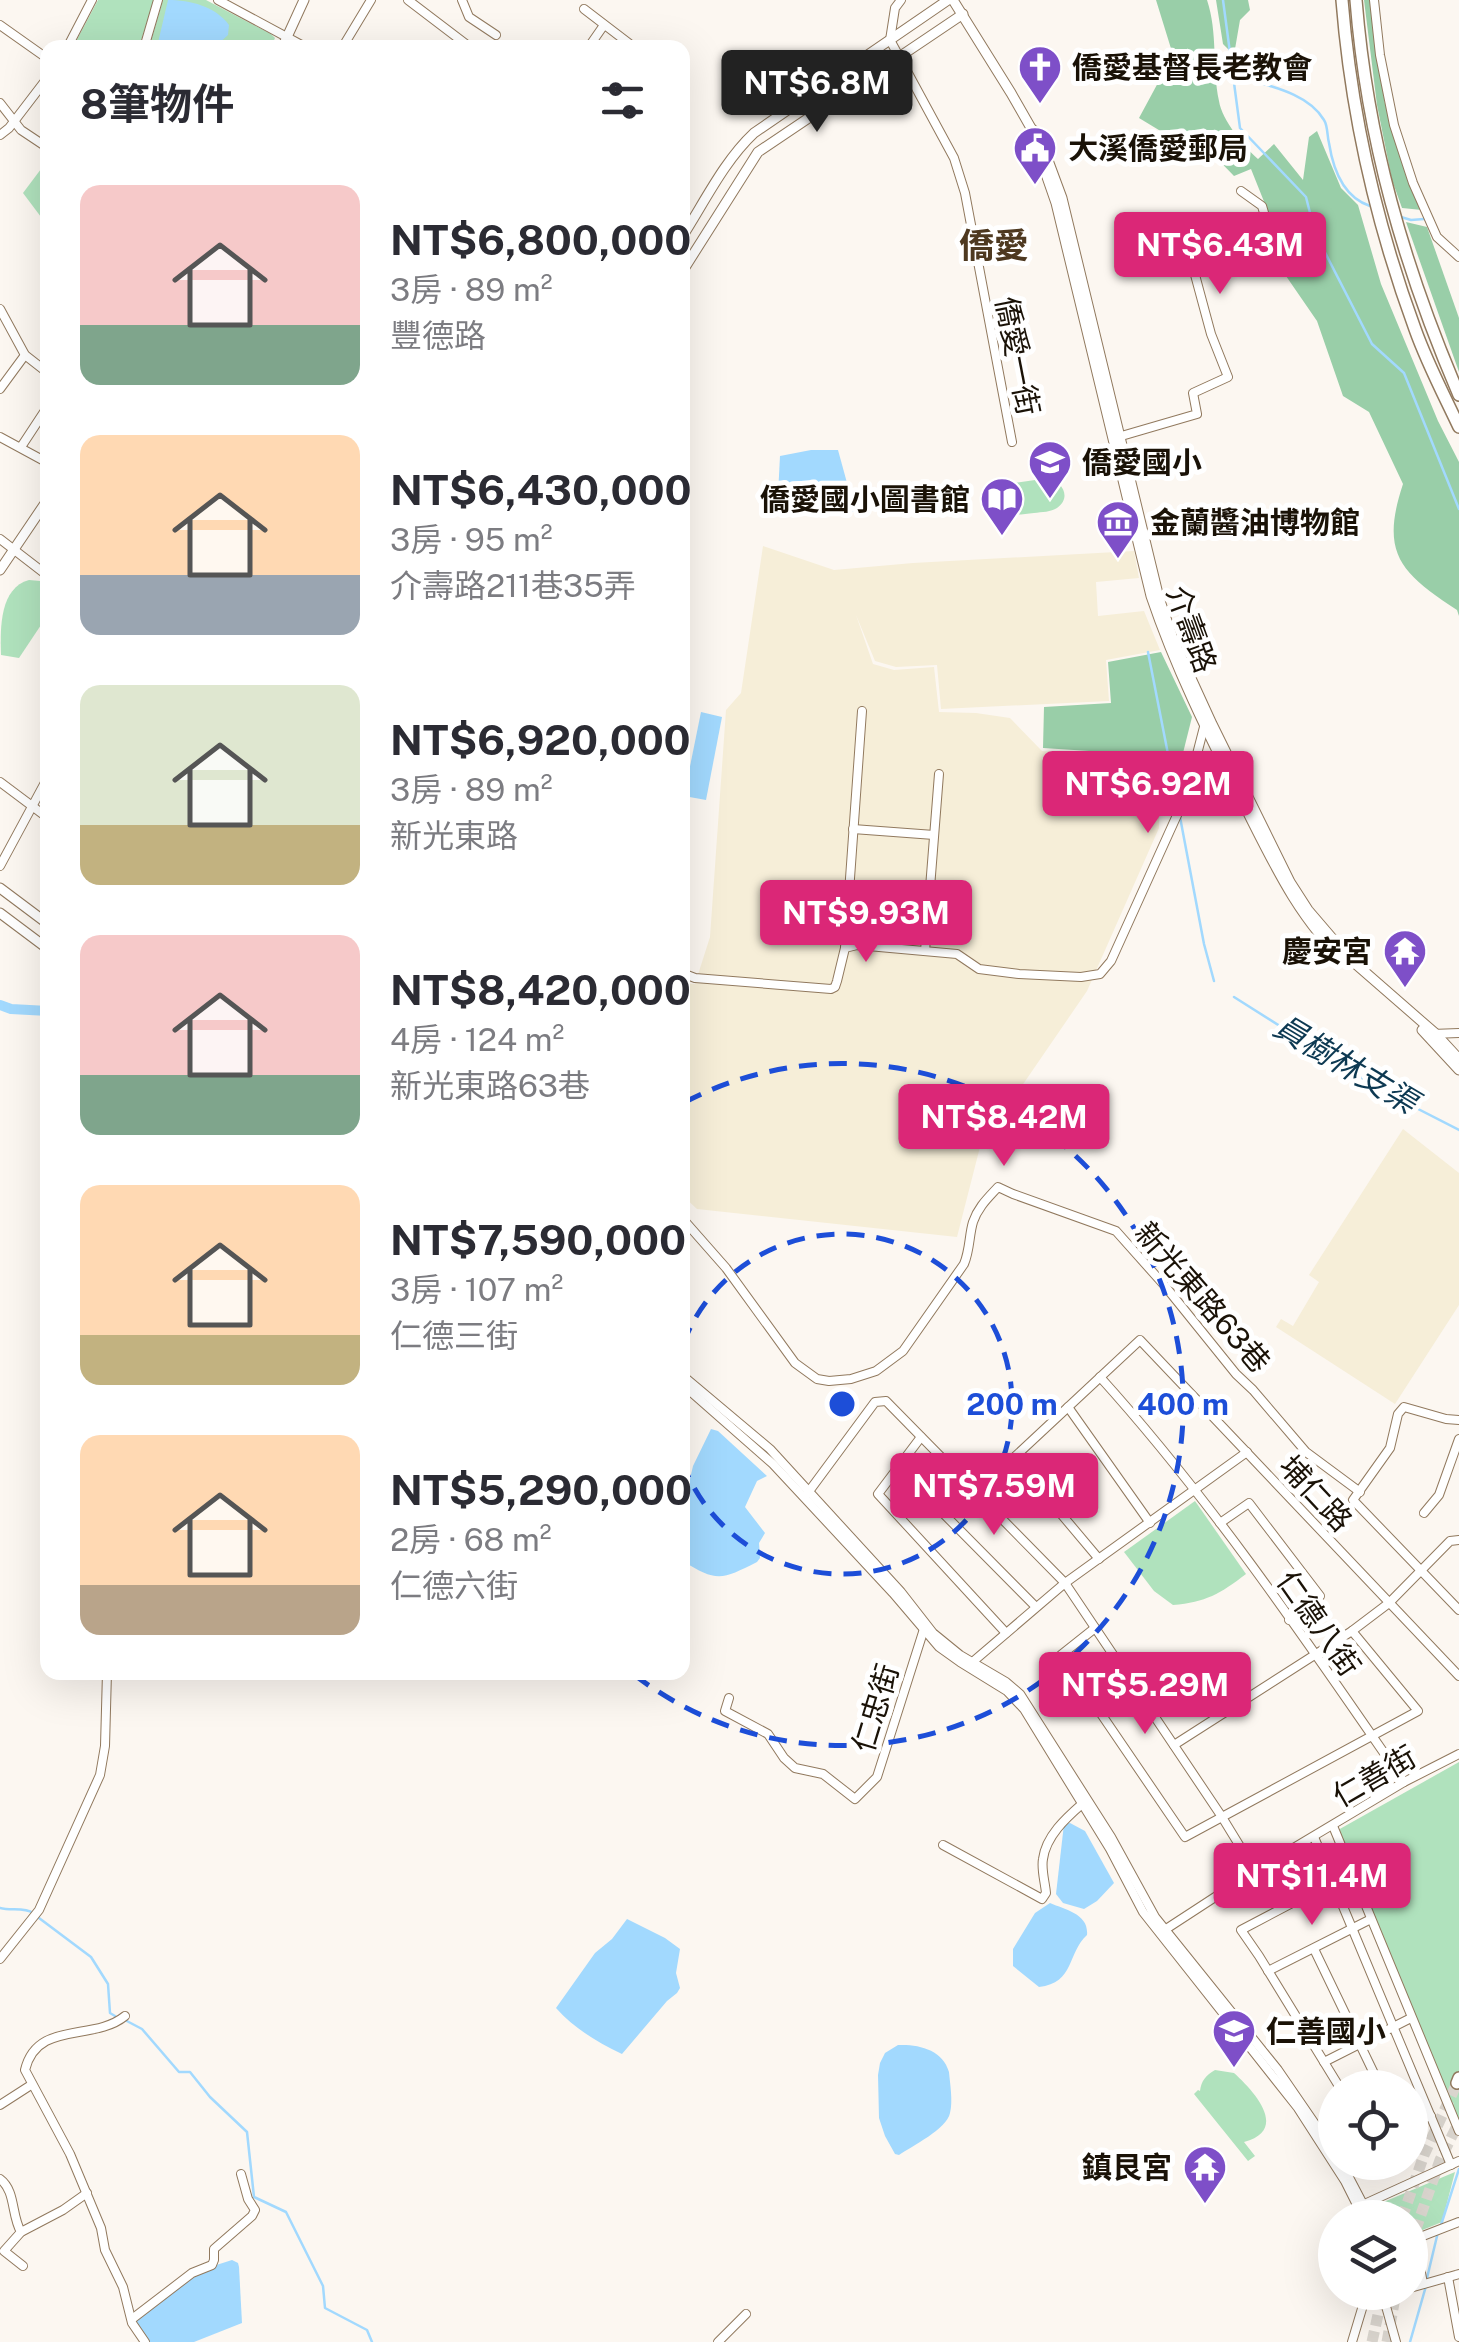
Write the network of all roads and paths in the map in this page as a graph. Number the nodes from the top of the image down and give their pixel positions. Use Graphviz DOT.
graph roads {
  1 [pos="92,0"];
  2 [pos="158,0"];
  3 [pos="218,0"];
  4 [pos="304,0"];
  5 [pos="371,0"];
  6 [pos="408,0"];
  7 [pos="462,0"];
  8 [pos="901,0"];
  9 [pos="950,0"];
  10 [pos="1342,0"];
  11 [pos="1356,0"];
  12 [pos="1374,0"];
  13 [pos="584,9"];
  14 [pos="962,14"];
  15 [pos="0,25"];
  16 [pos="604,25"];
  17 [pos="496,35"];
  18 [pos="287,36"];
  19 [pos="71,40"];
  20 [pos="146,40"];
  21 [pos="285,40"];
  22 [pos="294,40"];
  23 [pos="347,40"];
  24 [pos="460,40"];
  25 [pos="594,40"];
  26 [pos="624,40"];
  27 [pos="890,40"];
  28 [pos="40,54"];
  29 [pos="899,56"];
  30 [pos="40,88"];
  31 [pos="0,103"];
  32 [pos="14,122"];
  33 [pos="0,135"];
  34 [pos="40,142"];
  35 [pos="1241,191"];
  36 [pos="690,225"];
  37 [pos="1459,257"];
  38 [pos="690,259"];
  39 [pos="0,309"];
  40 [pos="25,355"];
  41 [pos="40,367"];
  42 [pos="0,389"];
  43 [pos="1459,395"];
  44 [pos="40,418"];
  45 [pos="1459,427"];
  46 [pos="0,437"];
  47 [pos="1117,437"];
  48 [pos="1012,442"];
  49 [pos="21,448"];
  50 [pos="40,459"];
  51 [pos="40,511"];
  52 [pos="0,539"];
  53 [pos="13,550"];
  54 [pos="0,570"];
  55 [pos="40,570"];
  56 [pos="862,711"];
  57 [pos="1208,725"];
  58 [pos="939,774"];
  59 [pos="0,782"];
  60 [pos="40,792"];
  61 [pos="32,806"];
  62 [pos="40,812"];
  63 [pos="853,829"];
  64 [pos="934,835"];
  65 [pos="0,866"];
  66 [pos="0,888"];
  67 [pos="0,913"];
  68 [pos="40,918"];
  69 [pos="40,943"];
  70 [pos="845,948"];
  71 [pos="925,951"];
  72 [pos="690,976"];
  73 [pos="1459,1033"];
  74 [pos="1432,1034"];
  75 [pos="1459,1059"];
  76 [pos="1459,1070"];
  77 [pos="690,1227"];
  78 [pos="1100,1377"];
  79 [pos="690,1382"];
  80 [pos="690,1391"];
  81 [pos="1068,1407"];
  82 [pos="1459,1420"];
  83 [pos="921,1437"];
  84 [pos="1459,1439"];
  85 [pos="1247,1452"];
  86 [pos="1014,1458"];
  87 [pos="1197,1490"];
  88 [pos="978,1492"];
  89 [pos="807,1495"];
  90 [pos="924,1496"];
  91 [pos="1356,1496"];
  92 [pos="1424,1513"];
  93 [pos="1150,1523"];
  94 [pos="1220,1523"];
  95 [pos="1454,1540"];
  96 [pos="1099,1558"];
  97 [pos="1421,1570"];
  98 [pos="1064,1583"];
  99 [pos="1389,1602"];
  100 [pos="1036,1607"];
  101 [pos="1459,1610"];
  102 [pos="1289,1620"];
  103 [pos="926,1628"];
  104 [pos="1095,1628"];
  105 [pos="1352,1631"];
  106 [pos="1006,1633"];
  107 [pos="1314,1655"];
  108 [pos="969,1664"];
  109 [pos="1459,1676"];
  110 [pos="108,1680"];
  111 [pos="729,1698"];
  112 [pos="1372,1737"];
  113 [pos="1174,1745"];
  114 [pos="1459,1754"];
  115 [pos="1404,1782"];
  116 [pos="1082,1804"];
  117 [pos="1222,1817"];
  118 [pos="1333,1826"];
  119 [pos="1314,1837"];
  120 [pos="943,1844"];
  121 [pos="1255,1871"];
  122 [pos="1332,1882"];
  123 [pos="1371,1919"];
  124 [pos="1350,1928"];
  125 [pos="1162,1931"];
  126 [pos="1314,1949"];
  127 [pos="0,1960"];
  128 [pos="1268,1971"];
  129 [pos="124,2016"];
  130 [pos="1411,2018"];
  131 [pos="1392,2027"];
  132 [pos="1358,2044"];
  133 [pos="1324,2062"];
  134 [pos="1329,2070"];
  135 [pos="1372,2070"];
  136 [pos="31,2085"];
  137 [pos="0,2105"];
  138 [pos="1431,2116"];
  139 [pos="1428,2117"];
  140 [pos="1318,2128"];
  141 [pos="1459,2131"];
  142 [pos="1455,2163"];
  143 [pos="241,2174"];
  144 [pos="0,2179"];
  145 [pos="86,2192"];
  146 [pos="1358,2200"];
  147 [pos="1372,2200"];
  148 [pos="1459,2222"];
  149 [pos="21,2232"];
  150 [pos="1428,2234"];
  151 [pos="24,2266"];
  152 [pos="1459,2274"];
  153 [pos="1448,2278"];
  154 [pos="1428,2283"];
  155 [pos="1362,2310"];
  156 [pos="1390,2310"];
  157 [pos="746,2314"];
  158 [pos="132,2319"];
  159 [pos="1459,2337"];
  160 [pos="145,2342"];
  161 [pos="718,2342"];
  162 [pos="1352,2342"];
  163 [pos="1399,2342"];
  1 -- 19 [label="street"];
  2 -- 20 [label="street"];
  3 -- 18 [label="street"];
  4 -- 18 [label="main road"];
  5 -- 23 [label="street"];
  6 -- 24 [label="street"];
  7 -- 17 [label="street"];
  8 -- 27 [label="street"];
  9 -- 14 [label="main road, 介壽路"];
  9 -- 27 [label="main road"];
  10 -- 45 [label="highway"];
  11 -- 43 [label="highway"];
  12 -- 37 [label="street"];
  13 -- 16 [label="street"];
  14 -- 29 [label="main road"];
  14 -- 47 [label="main road, 介壽路"];
  15 -- 28 [label="street"];
  16 -- 25 [label="street"];
  16 -- 26 [label="street"];
  18 -- 21 [label="main road"];
  18 -- 22 [label="street"];
  27 -- 29 [label="street, 僑愛一街"];
  27 -- 36 [label="main road"];
  29 -- 38 [label="main road"];
  29 -- 48 [label="street, 僑愛一街"];
  30 -- 32 [label="street"];
  31 -- 32 [label="street"];
  32 -- 33 [label="street"];
  32 -- 34 [label="street"];
  35 -- 47 [label="street"];
  39 -- 40 [label="street"];
  40 -- 41 [label="street"];
  40 -- 42 [label="street"];
  44 -- 49 [label="street"];
  46 -- 49 [label="street"];
  47 -- 57 [label="main road, 介壽路"];
  49 -- 50 [label="street"];
  51 -- 53 [label="main road"];
  52 -- 53 [label="street"];
  53 -- 54 [label="main road"];
  53 -- 55 [label="street"];
  56 -- 63 [label="street"];
  57 -- 71 [label="street"];
  57 -- 74 [label="main road, 介壽路"];
  58 -- 64 [label="street"];
  59 -- 61 [label="street"];
  60 -- 61 [label="street"];
  61 -- 62 [label="street"];
  61 -- 65 [label="street"];
  63 -- 64 [label="street"];
  63 -- 70 [label="street"];
  64 -- 71 [label="street"];
  66 -- 68 [label="main road"];
  67 -- 69 [label="main road"];
  70 -- 71 [label="street"];
  70 -- 72 [label="street"];
  73 -- 74 [label="street"];
  74 -- 75 [label="main road, 介壽路"];
  74 -- 76 [label="main road, 介壽路"];
  77 -- 91 [label="street, 新光東路63巷"];
  78 -- 81 [label="street"];
  78 -- 85 [label="street, 埔仁路"];
  78 -- 87 [label="street, 仁德八街"];
  79 -- 89 [label="street"];
  80 -- 89 [label="street"];
  81 -- 86 [label="street"];
  81 -- 93 [label="street"];
  82 -- 91 [label="street"];
  83 -- 88 [label="street"];
  83 -- 89 [label="street"];
  83 -- 106 [label="street"];
  84 -- 92 [label="street"];
  85 -- 87 [label="street"];
  85 -- 99 [label="street, 埔仁路"];
  86 -- 88 [label="street"];
  86 -- 96 [label="street"];
  87 -- 93 [label="street"];
  87 -- 94 [label="street, 仁德八街"];
  88 -- 98 [label="street"];
  89 -- 103 [label="street"];
  90 -- 100 [label="street"];
  91 -- 97 [label="street"];
  93 -- 96 [label="street"];
  94 -- 102 [label="street, 仁德八街"];
  94 -- 102 [label="street"];
  95 -- 97 [label="street"];
  96 -- 98 [label="street"];
  97 -- 99 [label="street"];
  97 -- 101 [label="street"];
  98 -- 100 [label="street"];
  98 -- 104 [label="street"];
  99 -- 105 [label="street"];
  99 -- 109 [label="street, 埔仁路"];
  100 -- 106 [label="street"];
  102 -- 107 [label="street, 仁德八街"];
  103 -- 108 [label="street"];
  103 -- 111 [label="street, 仁忠街"];
  104 -- 113 [label="street"];
  104 -- 117 [label="street"];
  105 -- 107 [label="street"];
  105 -- 112 [label="street"];
  106 -- 108 [label="street"];
  107 -- 112 [label="street, 仁德八街"];
  107 -- 113 [label="street"];
  108 -- 116 [label="street"];
  108 -- 125 [label="street"];
  110 -- 127 [label="street"];
  112 -- 115 [label="street, 仁德八街"];
  112 -- 117 [label="street"];
  113 -- 117 [label="street"];
  114 -- 115 [label="street, 仁善街"];
  115 -- 118 [label="street, 仁善街"];
  116 -- 120 [label="street"];
  116 -- 125 [label="street"];
  117 -- 121 [label="street"];
  118 -- 119 [label="street, 仁善街"];
  118 -- 123 [label="street"];
  119 -- 121 [label="street, 仁善街"];
  119 -- 122 [label="street"];
  121 -- 125 [label="street, 仁善街"];
  122 -- 124 [label="street"];
  122 -- 128 [label="street"];
  123 -- 124 [label="street"];
  123 -- 130 [label="street"];
  124 -- 126 [label="street"];
  124 -- 131 [label="street"];
  125 -- 140 [label="street"];
  125 -- 146 [label="street"];
  126 -- 128 [label="street"];
  126 -- 132 [label="street"];
  128 -- 133 [label="street"];
  129 -- 136 [label="street"];
  130 -- 131 [label="street"];
  130 -- 141 [label="street"];
  131 -- 132 [label="street"];
  131 -- 138 [label="street"];
  132 -- 133 [label="street"];
  132 -- 135 [label="street"];
  133 -- 134 [label="street"];
  136 -- 137 [label="street"];
  136 -- 145 [label="street"];
  138 -- 139 [label="street"];
  138 -- 142 [label="street"];
  142 -- 147 [label="street"];
  143 -- 158 [label="street"];
  144 -- 149 [label="street"];
  145 -- 149 [label="street"];
  145 -- 158 [label="street"];
  148 -- 150 [label="street"];
  149 -- 151 [label="street"];
  152 -- 153 [label="street"];
  153 -- 154 [label="street"];
  153 -- 159 [label="street"];
  155 -- 162 [label="street"];
  156 -- 163 [label="street"];
  157 -- 161 [label="street"];
  158 -- 160 [label="street"];
}
